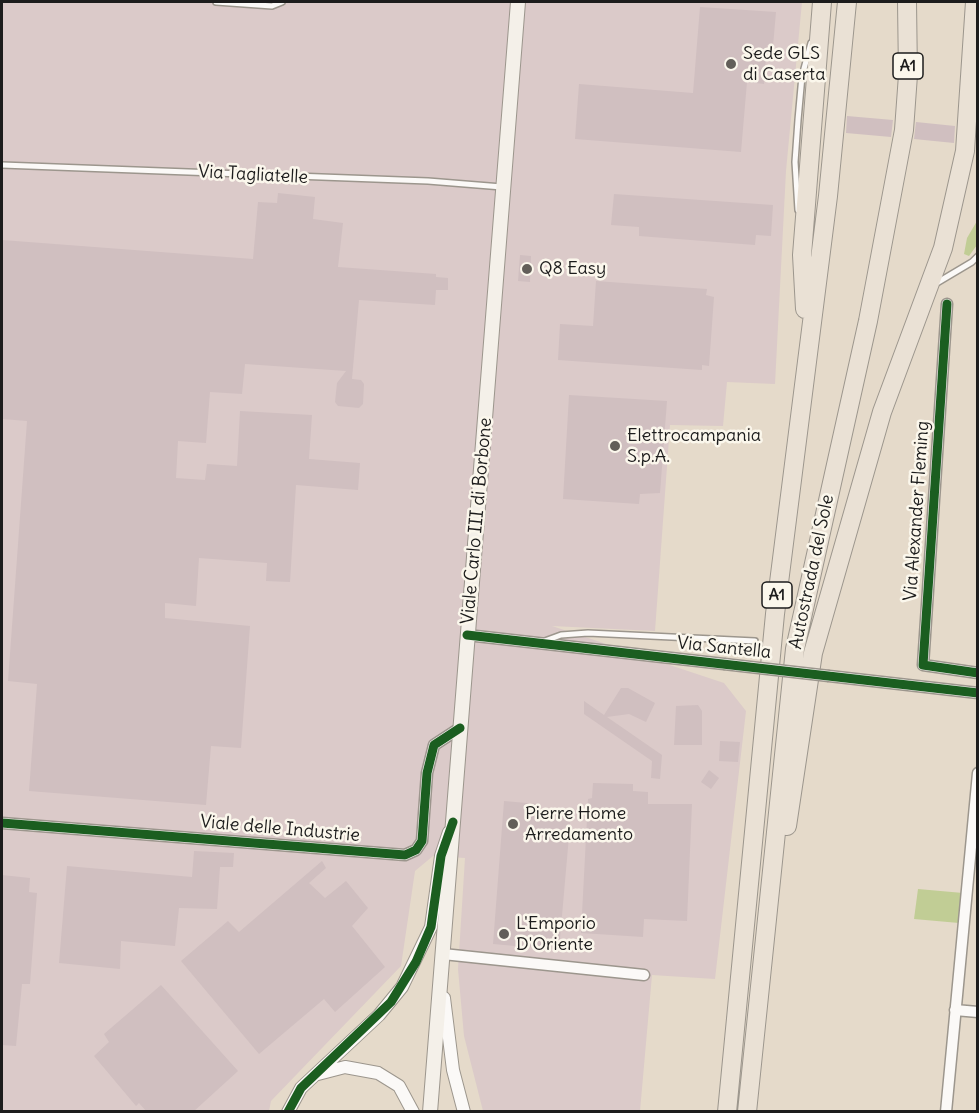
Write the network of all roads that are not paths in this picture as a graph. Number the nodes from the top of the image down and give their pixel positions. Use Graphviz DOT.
graph roads {
  1 [pos="216,2"];
  2 [pos="282,2"];
  3 [pos="518,2"];
  4 [pos="847,2"];
  5 [pos="907,2"];
  6 [pos="975,2"];
  7 [pos="822,4"];
  8 [pos="2,165"];
  9 [pos="503,188"];
  10 [pos="978,256"];
  11 [pos="929,288"];
  12 [pos="947,304"];
  13 [pos="807,350"];
  14 [pos="467,634"];
  15 [pos="755,641"];
  16 [pos="542,643"];
  17 [pos="978,673"];
  18 [pos="978,693"];
  19 [pos="460,728"];
  20 [pos="978,773"];
  21 [pos="453,822"];
  22 [pos="2,823"];
  23 [pos="975,824"];
  24 [pos="770,895"];
  25 [pos="442,958"];
  26 [pos="644,975"];
  27 [pos="955,1010"];
  28 [pos="978,1012"];
  29 [pos="312,1077"];
  30 [pos="288,1112"];
  31 [pos="413,1112"];
  32 [pos="430,1112"];
  33 [pos="464,1112"];
  34 [pos="727,1112"];
  35 [pos="747,1112"];
  36 [pos="946,1112"];
  1 -- 2 [label="lane"];
  3 -- 9 [label="main road, Viale Carlo III di Borbone"];
  4 -- 13 [label="highway, Autostrada del Sole / A1"];
  5 -- 24 [label="highway, Autostrada del Sole / A1"];
  6 -- 11 [label="highway"];
  7 -- 13 [label="highway"];
  8 -- 9 [label="lane, Via Tagliatelle"];
  9 -- 14 [label="main road, Viale Carlo III di Borbone"];
  10 -- 11 [label="lane"];
  11 -- 24 [label="highway"];
  12 -- 17 [label="street, Via Alexander Fleming"];
  13 -- 34 [label="highway, Autostrada del Sole / A1"];
  14 -- 16 [label="street, Via Santella"];
  14 -- 19 [label="main road, Viale Carlo III di Borbone"];
  15 -- 16 [label="lane"];
  16 -- 18 [label="street, Via Santella, bridge"];
  19 -- 21 [label="main road, Viale Carlo III di Borbone"];
  19 -- 22 [label="street, Viale delle Industrie"];
  20 -- 23 [label="street"];
  21 -- 25 [label="main road, Viale Carlo III di Borbone"];
  21 -- 29 [label="street"];
  23 -- 27 [label="street"];
  24 -- 35 [label="highway, Autostrada del Sole / A1"];
  25 -- 26 [label="street"];
  25 -- 32 [label="main road, Viale Carlo III di Borbone"];
  25 -- 33 [label="street"];
  27 -- 28 [label="street"];
  27 -- 36 [label="street"];
  29 -- 30 [label="street"];
  29 -- 31 [label="street"];
}
